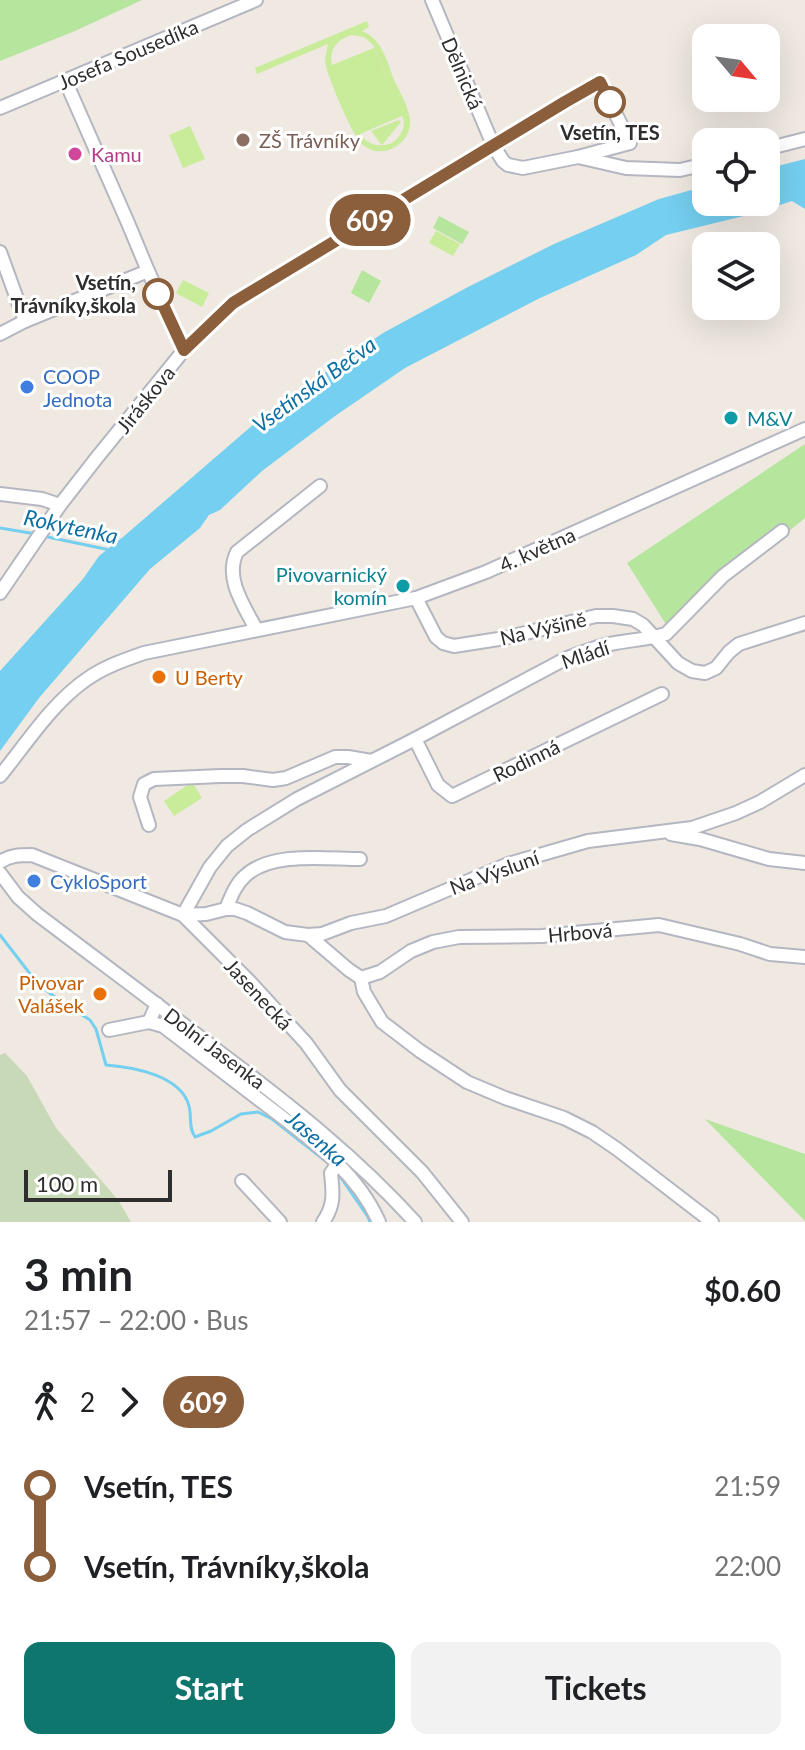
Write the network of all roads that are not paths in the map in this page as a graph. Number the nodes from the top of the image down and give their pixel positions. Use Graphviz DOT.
graph roads {
  1 [pos="256,0"];
  2 [pos="432,0"];
  3 [pos="65,80"];
  4 [pos="0,108"];
  5 [pos="805,139"];
  6 [pos="493,145"];
  7 [pos="780,145"];
  8 [pos="620,146"];
  9 [pos="578,157"];
  10 [pos="692,167"];
  11 [pos="626,168"];
  12 [pos="0,252"];
  13 [pos="148,271"];
  14 [pos="25,321"];
  15 [pos="0,334"];
  16 [pos="184,350"];
  17 [pos="805,429"];
  18 [pos="320,486"];
  19 [pos="0,494"];
  20 [pos="60,505"];
  21 [pos="782,531"];
  22 [pos="0,593"];
  23 [pos="416,598"];
  24 [pos="805,623"];
  25 [pos="256,629"];
  26 [pos="654,638"];
  27 [pos="662,694"];
  28 [pos="415,739"];
  29 [pos="371,761"];
  30 [pos="805,775"];
  31 [pos="0,776"];
  32 [pos="149,825"];
  33 [pos="664,833"];
  34 [pos="360,859"];
  35 [pos="0,862"];
  36 [pos="805,863"];
  37 [pos="0,873"];
  38 [pos="226,909"];
  39 [pos="183,915"];
  40 [pos="308,935"];
  41 [pos="805,957"];
  42 [pos="361,978"];
  43 [pos="157,1004"];
  44 [pos="149,1022"];
  45 [pos="109,1030"];
  46 [pos="335,1167"];
  47 [pos="242,1181"];
  48 [pos="280,1222"];
  49 [pos="323,1222"];
  50 [pos="379,1222"];
  51 [pos="415,1222"];
  52 [pos="462,1222"];
  53 [pos="712,1222"];
  1 -- 3 [label="street, Josefa Sousedíka"];
  2 -- 6 [label="street, Dělnická"];
  3 -- 4 [label="street, Josefa Sousedíka"];
  3 -- 13 [label="street"];
  5 -- 7 [label="street"];
  6 -- 8 [label="street, Jiráskova"];
  6 -- 9 [label="street"];
  6 -- 16 [label="street, Jiráskova"];
  8 -- 9 [label="street"];
  8 -- 11 [label="street"];
  9 -- 11 [label="street"];
  10 -- 11 [label="street"];
  12 -- 14 [label="street"];
  13 -- 14 [label="street"];
  13 -- 16 [label="street"];
  14 -- 15 [label="street"];
  16 -- 20 [label="street, Jiráskova"];
  17 -- 23 [label="street, 4. května"];
  18 -- 25 [label="street"];
  19 -- 20 [label="street"];
  20 -- 22 [label="street, Jiráskova"];
  21 -- 26 [label="street"];
  23 -- 25 [label="street, 4. května"];
  23 -- 26 [label="street, Na Výšině"];
  24 -- 26 [label="street, Na Výšině"];
  25 -- 31 [label="street, 4. května"];
  26 -- 28 [label="street, Mládí"];
  27 -- 28 [label="street, Rodinná"];
  28 -- 29 [label="street, Mládí"];
  29 -- 32 [label="street"];
  29 -- 39 [label="street, Mládí"];
  30 -- 33 [label="street, Na Výsluní"];
  33 -- 36 [label="street"];
  33 -- 40 [label="street, Na Výsluní"];
  34 -- 38 [label="street"];
  35 -- 39 [label="street, Jasenecká"];
  37 -- 43 [label="street, Dolní Jasenka"];
  38 -- 39 [label="street"];
  38 -- 40 [label="street"];
  39 -- 52 [label="street, Jasenecká"];
  40 -- 42 [label="street"];
  41 -- 42 [label="street, Hrbová"];
  42 -- 53 [label="street"];
  43 -- 44 [label="street, Dolní Jasenka"];
  43 -- 51 [label="street, Dolní Jasenka"];
  44 -- 45 [label="street, Dolní Jasenka"];
  44 -- 46 [label="street, Dolní Jasenka"];
  46 -- 49 [label="street"];
  46 -- 50 [label="street, Dolní Jasenka"];
  47 -- 48 [label="street"];
}
